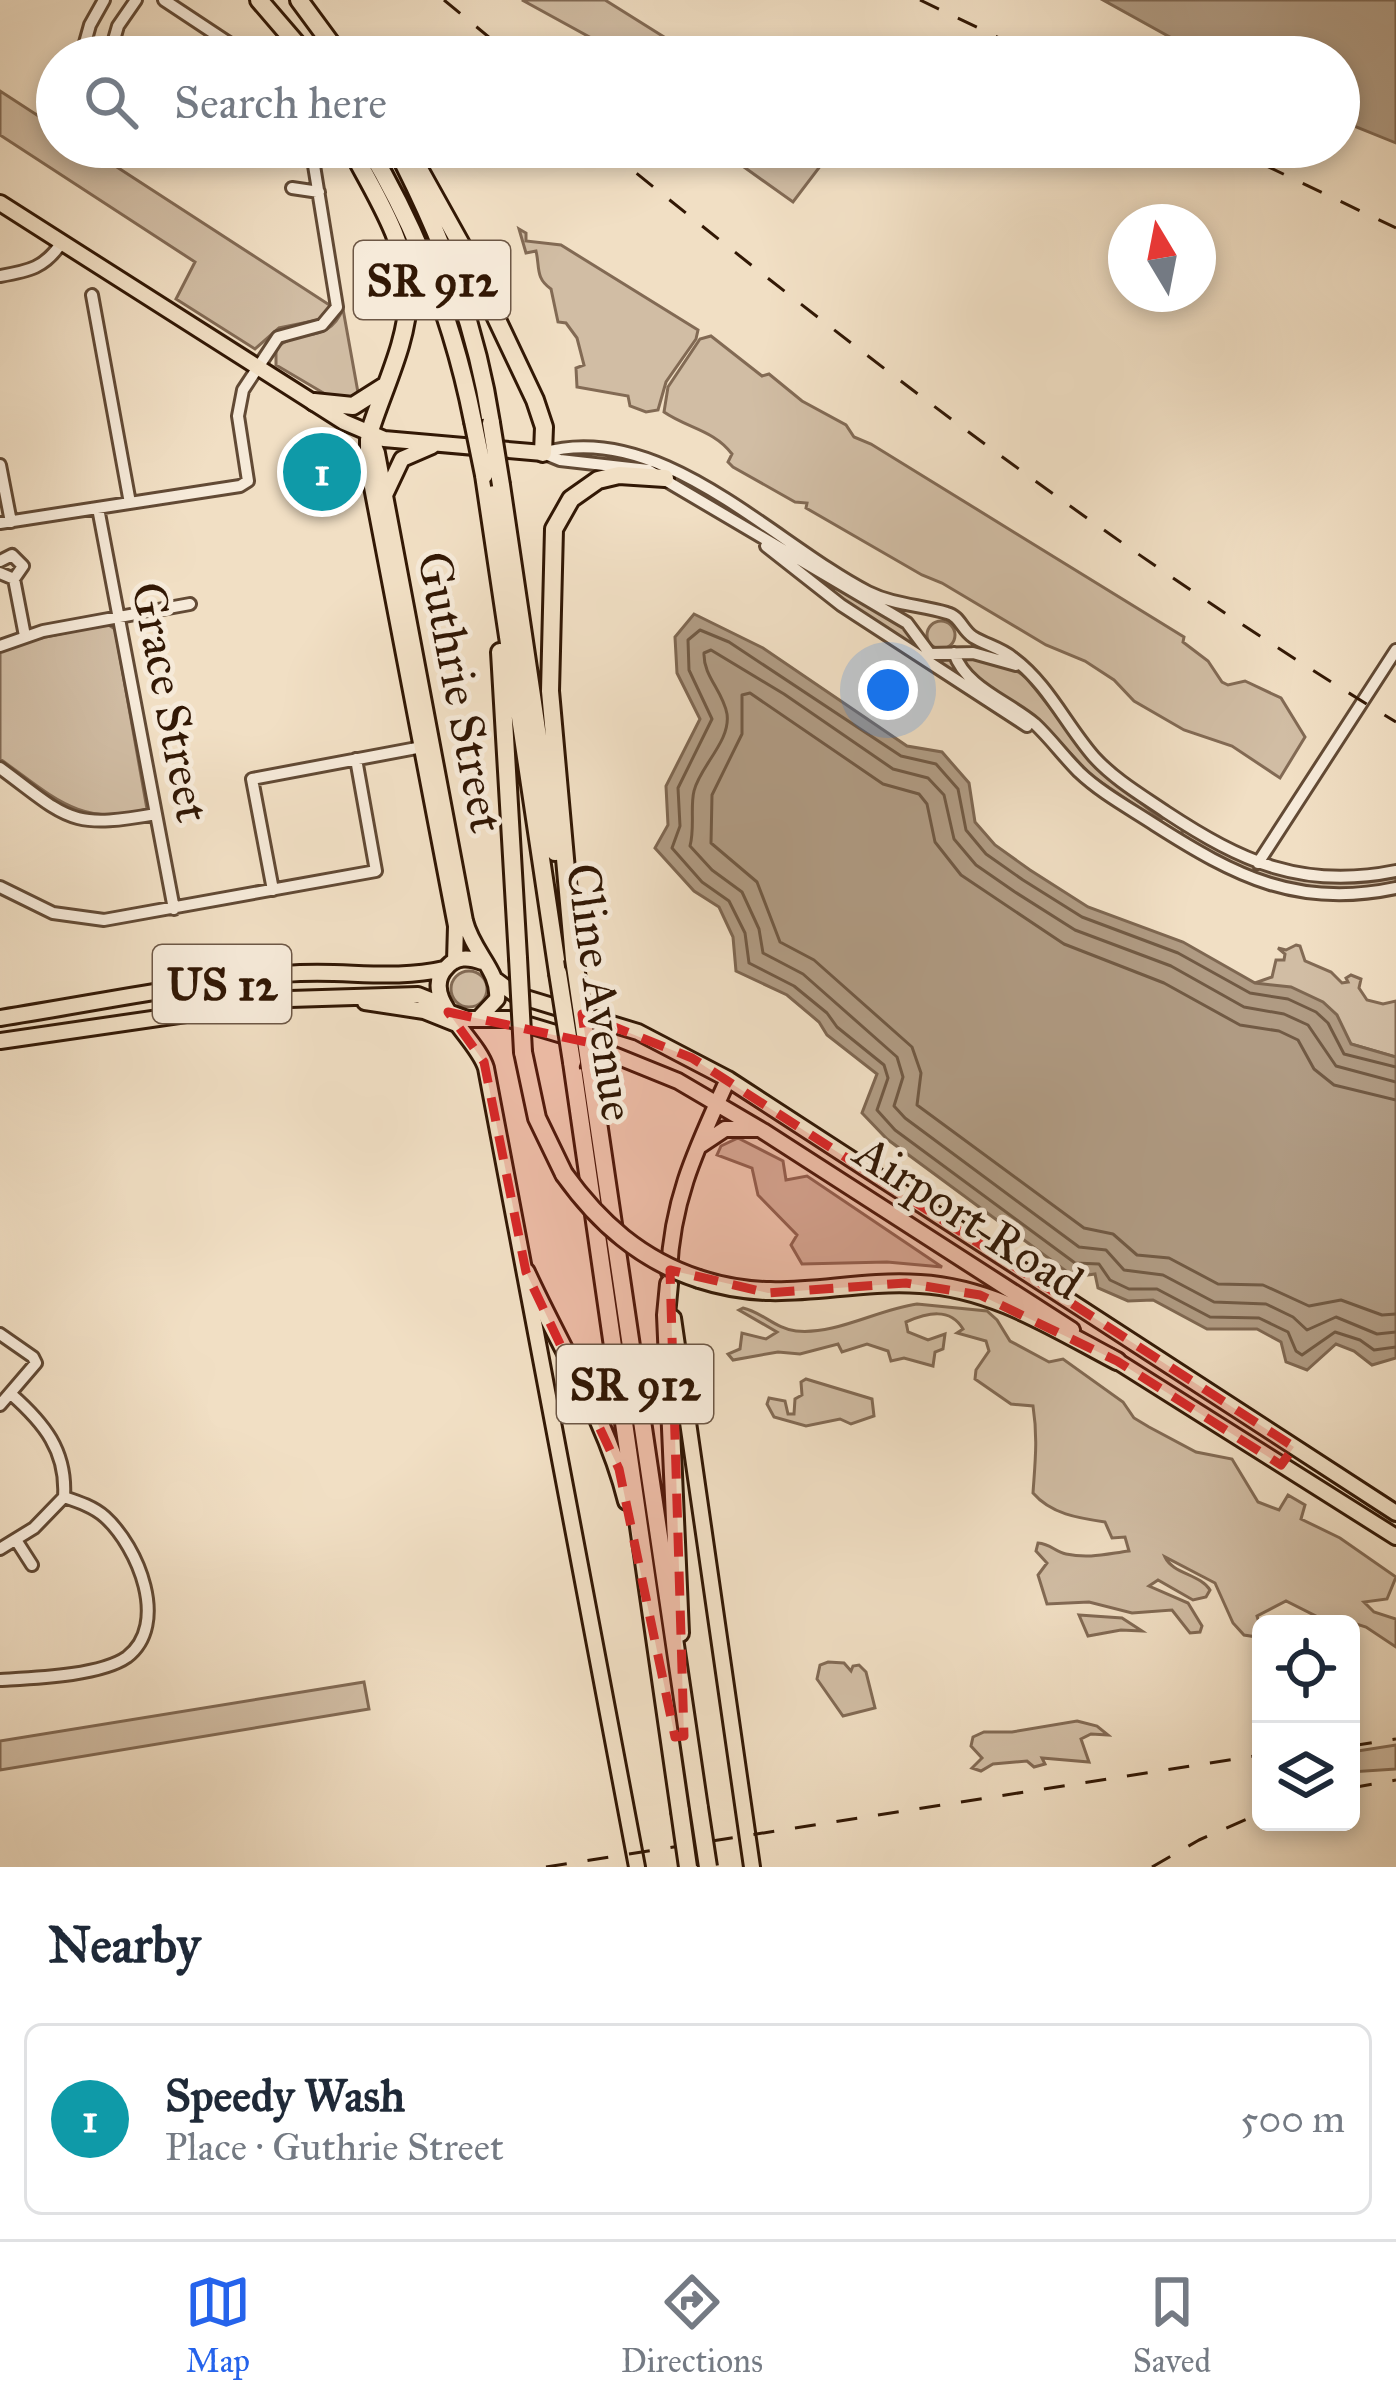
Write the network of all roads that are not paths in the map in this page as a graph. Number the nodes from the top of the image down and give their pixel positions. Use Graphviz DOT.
graph roads {
  1 [pos="104,0"];
  2 [pos="136,0"];
  3 [pos="164,0"];
  4 [pos="260,0"];
  5 [pos="299,0"];
  6 [pos="87,36"];
  7 [pos="115,36"];
  8 [pos="218,36"];
  9 [pos="290,36"];
  10 [pos="326,36"];
  11 [pos="315,168"];
  12 [pos="361,168"];
  13 [pos="379,168"];
  14 [pos="408,168"];
  15 [pos="418,168"];
  16 [pos="292,188"];
  17 [pos="320,192"];
  18 [pos="0,203"];
  19 [pos="62,242"];
  20 [pos="0,276"];
  21 [pos="92,295"];
  22 [pos="258,366"];
  23 [pos="383,387"];
  24 [pos="314,402"];
  25 [pos="482,422"];
  26 [pos="369,434"];
  27 [pos="439,444"];
  28 [pos="542,453"];
  29 [pos="0,465"];
  30 [pos="665,478"];
  31 [pos="385,495"];
  32 [pos="130,503"];
  33 [pos="98,508"];
  34 [pos="725,515"];
  35 [pos="5,523"];
  36 [pos="494,549"];
  37 [pos="0,561"];
  38 [pos="394,570"];
  39 [pos="0,574"];
  40 [pos="14,579"];
  41 [pos="190,604"];
  42 [pos="937,612"];
  43 [pos="119,618"];
  44 [pos="962,624"];
  45 [pos="25,635"];
  46 [pos="920,641"];
  47 [pos="0,646"];
  48 [pos="1396,650"];
  49 [pos="954,652"];
  50 [pos="1030,674"];
  51 [pos="1054,746"];
  52 [pos="422,747"];
  53 [pos="356,759"];
  54 [pos="0,768"];
  55 [pos="156,814"];
  56 [pos="1258,863"];
  57 [pos="1396,871"];
  58 [pos="0,887"];
  59 [pos="1396,888"];
  60 [pos="273,890"];
  61 [pos="174,909"];
  62 [pos="574,959"];
  63 [pos="482,962"];
  64 [pos="449,965"];
  65 [pos="497,981"];
  66 [pos="350,996"];
  67 [pos="445,1008"];
  68 [pos="0,1018"];
  69 [pos="470,1023"];
  70 [pos="0,1041"];
  71 [pos="581,1065"];
  72 [pos="728,1079"];
  73 [pos="718,1103"];
  74 [pos="763,1131"];
  75 [pos="697,1149"];
  76 [pos="526,1272"];
  77 [pos="669,1285"];
  78 [pos="0,1334"];
  79 [pos="1117,1361"];
  80 [pos="11,1394"];
  81 [pos="0,1405"];
  82 [pos="1294,1447"];
  83 [pos="1281,1465"];
  84 [pos="64,1497"];
  85 [pos="1396,1514"];
  86 [pos="1396,1537"];
  87 [pos="16,1540"];
  88 [pos="0,1549"];
  89 [pos="32,1565"];
  90 [pos="656,1643"];
  91 [pos="0,1680"];
  92 [pos="682,1700"];
  93 [pos="637,1867"];
  94 [pos="688,1867"];
  95 [pos="708,1867"];
  96 [pos="752,1867"];
  1 -- 6 [label="street"];
  2 -- 7 [label="street"];
  3 -- 8 [label="street"];
  4 -- 9 [label="highway"];
  5 -- 10 [label="highway"];
  11 -- 17 [label="street"];
  12 -- 23 [label="highway"];
  13 -- 25 [label="highway, Cline Avenue / SR 912"];
  14 -- 25 [label="highway, Cline Avenue / SR 912"];
  15 -- 28 [label="highway"];
  16 -- 17 [label="street"];
  17 -- 22 [label="street"];
  18 -- 19 [label="main road"];
  19 -- 20 [label="street"];
  19 -- 22 [label="main road"];
  21 -- 32 [label="street"];
  22 -- 24 [label="main road"];
  22 -- 32 [label="street"];
  23 -- 24 [label="highway"];
  23 -- 26 [label="highway"];
  24 -- 26 [label="main road"];
  25 -- 36 [label="highway, Cline Avenue / SR 912, bridge"];
  25 -- 62 [label="highway, Cline Avenue / SR 912, bridge"];
  26 -- 27 [label="main road"];
  26 -- 31 [label="main road, Guthrie Street"];
  26 -- 38 [label="main road, Guthrie Street"];
  27 -- 28 [label="main road"];
  27 -- 31 [label="main road"];
  28 -- 30 [label="street"];
  28 -- 42 [label="street"];
  29 -- 35 [label="street"];
  30 -- 34 [label="street"];
  30 -- 62 [label="highway"];
  31 -- 38 [label="main road, Guthrie Street"];
  32 -- 33 [label="street"];
  33 -- 35 [label="street"];
  33 -- 43 [label="street, Grace Street"];
  34 -- 46 [label="street"];
  34 -- 51 [label="street"];
  36 -- 71 [label="highway, Cline Avenue / SR 912, bridge"];
  36 -- 79 [label="highway, bridge"];
  37 -- 40 [label="street"];
  38 -- 52 [label="main road, Guthrie Street"];
  38 -- 63 [label="main road, Guthrie Street"];
  39 -- 40 [label="street"];
  40 -- 45 [label="street"];
  41 -- 43 [label="street"];
  42 -- 44 [label="street"];
  42 -- 46 [label="street"];
  43 -- 45 [label="street"];
  43 -- 55 [label="street, Grace Street"];
  44 -- 49 [label="street"];
  44 -- 50 [label="street"];
  45 -- 47 [label="street"];
  46 -- 49 [label="street"];
  48 -- 56 [label="street"];
  49 -- 50 [label="street"];
  49 -- 51 [label="street"];
  50 -- 56 [label="street"];
  51 -- 59 [label="street"];
  52 -- 53 [label="street"];
  52 -- 64 [label="main road, Guthrie Street"];
  53 -- 60 [label="street"];
  53 -- 60 [label="street"];
  54 -- 55 [label="street"];
  55 -- 61 [label="street, Grace Street"];
  56 -- 57 [label="street"];
  58 -- 61 [label="street"];
  60 -- 61 [label="street"];
  62 -- 71 [label="highway, Cline Avenue / SR 912, bridge"];
  63 -- 64 [label="main road, US 12"];
  63 -- 65 [label="main road"];
  64 -- 67 [label="main road"];
  64 -- 68 [label="main road, US 12"];
  65 -- 69 [label="main road"];
  65 -- 72 [label="main road, Airport Road"];
  66 -- 67 [label="main road"];
  66 -- 69 [label="main road, US 12"];
  66 -- 70 [label="main road, US 12"];
  67 -- 69 [label="main road"];
  69 -- 73 [label="main road, Airport Road"];
  69 -- 76 [label="main road"];
  71 -- 90 [label="highway, Cline Avenue / SR 912"];
  71 -- 92 [label="highway, Cline Avenue / SR 912"];
  72 -- 73 [label="main road, Cline Avenue"];
  72 -- 82 [label="main road, Airport Road"];
  73 -- 74 [label="main road, Airport Road"];
  73 -- 75 [label="main road, Cline Avenue"];
  74 -- 75 [label="main road"];
  74 -- 79 [label="main road, Airport Road"];
  75 -- 77 [label="main road, Cline Avenue"];
  76 -- 90 [label="highway"];
  76 -- 93 [label="main road"];
  77 -- 92 [label="highway"];
  77 -- 96 [label="main road, Cline Avenue"];
  78 -- 80 [label="street"];
  79 -- 83 [label="main road, Airport Road"];
  80 -- 81 [label="street"];
  80 -- 84 [label="street"];
  82 -- 83 [label="main road"];
  82 -- 85 [label="main road, Airport Road"];
  83 -- 86 [label="main road, Airport Road"];
  84 -- 87 [label="street"];
  84 -- 91 [label="street"];
  87 -- 88 [label="street"];
  87 -- 89 [label="street"];
  90 -- 94 [label="highway, Cline Avenue, bridge"];
  92 -- 95 [label="highway, Cline Avenue, bridge"];
}
